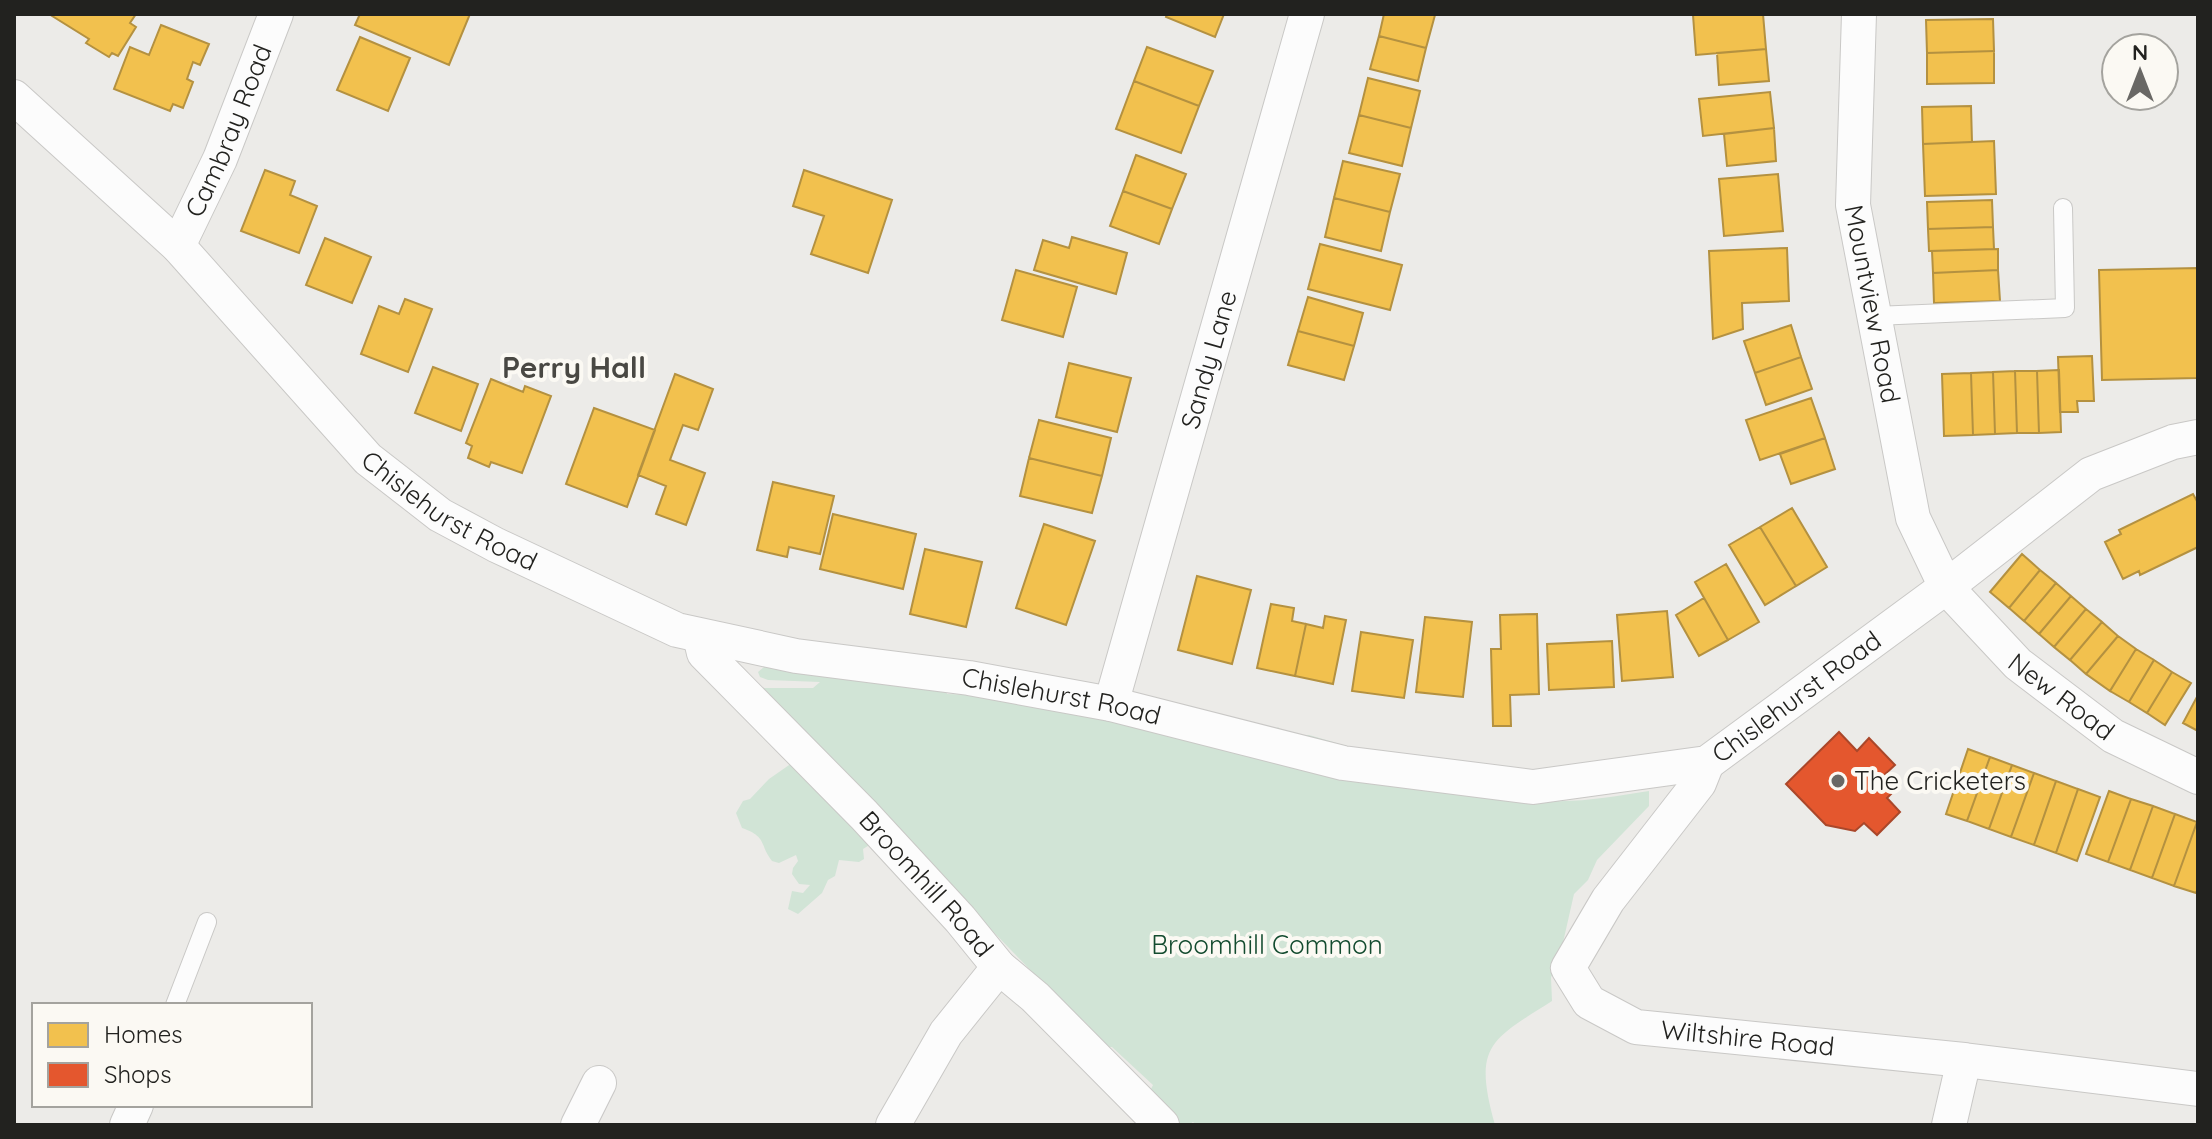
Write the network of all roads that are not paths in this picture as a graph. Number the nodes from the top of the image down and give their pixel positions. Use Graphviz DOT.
graph roads {
  1 [pos="276,14"];
  2 [pos="1307,14"];
  3 [pos="1859,14"];
  4 [pos="14,97"];
  5 [pos="2063,208"];
  6 [pos="178,246"];
  7 [pos="1875,316"];
  8 [pos="2198,437"];
  9 [pos="1946,587"];
  10 [pos="700,636"];
  11 [pos="1111,704"];
  12 [pos="1707,763"];
  13 [pos="2198,777"];
  14 [pos="207,922"];
  15 [pos="999,967"];
  16 [pos="176,1003"];
  17 [pos="1964,1060"];
  18 [pos="599,1083"];
  19 [pos="2198,1089"];
  20 [pos="578,1125"];
  21 [pos="893,1125"];
  22 [pos="1162,1125"];
  23 [pos="1949,1125"];
  1 -- 6 [label="street, Cambray Road"];
  2 -- 11 [label="street, Sandy Lane"];
  3 -- 7 [label="street, Mountview Road"];
  4 -- 6 [label="street, Chislehurst Road"];
  5 -- 7 [label="lane"];
  6 -- 10 [label="street, Chislehurst Road"];
  7 -- 9 [label="street, Mountview Road"];
  8 -- 9 [label="street, Chislehurst Road"];
  9 -- 12 [label="street, Chislehurst Road"];
  9 -- 13 [label="street, New Road"];
  10 -- 11 [label="street, Chislehurst Road"];
  10 -- 15 [label="street, Broomhill Road"];
  11 -- 12 [label="street, Chislehurst Road"];
  12 -- 17 [label="street, Wiltshire Road"];
  14 -- 16 [label="lane"];
  15 -- 21 [label="street"];
  15 -- 22 [label="street, Broomhill Road"];
  17 -- 19 [label="street, Wiltshire Road"];
  17 -- 23 [label="street"];
  18 -- 20 [label="street"];
}
